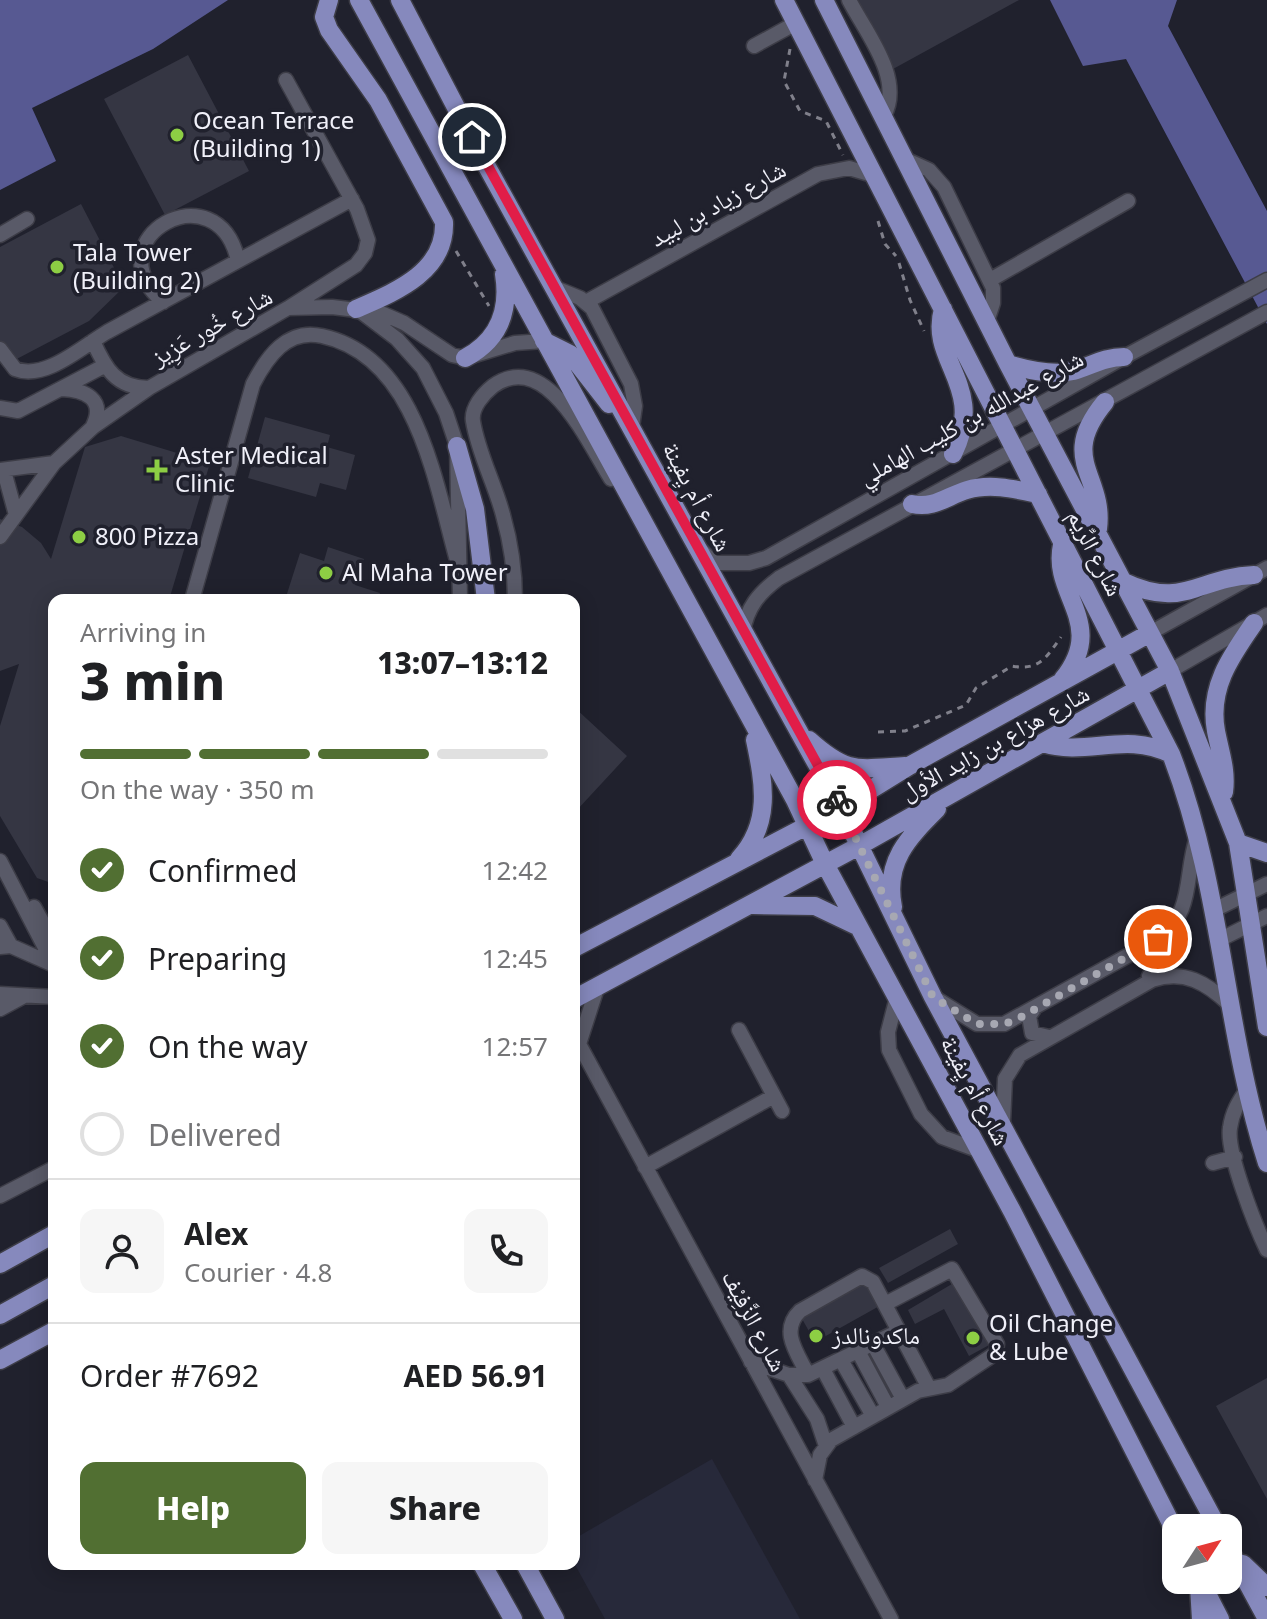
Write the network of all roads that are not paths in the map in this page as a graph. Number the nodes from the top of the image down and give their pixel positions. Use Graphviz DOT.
graph roads {
  1 [pos="329,0"];
  2 [pos="359,0"];
  3 [pos="400,0"];
  4 [pos="784,0"];
  5 [pos="824,0"];
  6 [pos="849,0"];
  7 [pos="788,27"];
  8 [pos="754,46"];
  9 [pos="286,80"];
  10 [pos="884,116"];
  11 [pos="907,160"];
  12 [pos="876,176"];
  13 [pos="352,199"];
  14 [pos="1128,201"];
  15 [pos="27,219"];
  16 [pos="0,235"];
  17 [pos="238,261"];
  18 [pos="502,264"];
  19 [pos="990,280"];
  20 [pos="1267,280"];
  21 [pos="558,289"];
  22 [pos="163,302"];
  23 [pos="586,302"];
  24 [pos="288,308"];
  25 [pos="356,309"];
  26 [pos="943,309"];
  27 [pos="1267,312"];
  28 [pos="988,318"];
  29 [pos="93,341"];
  30 [pos="544,341"];
  31 [pos="0,349"];
  32 [pos="1124,357"];
  33 [pos="465,358"];
  34 [pos="1008,364"];
  35 [pos="104,366"];
  36 [pos="149,388"];
  37 [pos="58,389"];
  38 [pos="1105,402"];
  39 [pos="0,408"];
  40 [pos="1031,408"];
  41 [pos="1002,425"];
  42 [pos="93,427"];
  43 [pos="632,427"];
  44 [pos="1044,432"];
  45 [pos="457,446"];
  46 [pos="1014,448"];
  47 [pos="953,454"];
  48 [pos="54,463"];
  49 [pos="2,470"];
  50 [pos="1038,494"];
  51 [pos="912,504"];
  52 [pos="16,515"];
  53 [pos="646,532"];
  54 [pos="1098,532"];
  55 [pos="0,537"];
  56 [pos="1062,543"];
  57 [pos="695,546"];
  58 [pos="780,549"];
  59 [pos="460,571"];
  60 [pos="1260,572"];
  61 [pos="789,573"];
  62 [pos="1122,581"];
  63 [pos="194,594"];
  64 [pos="460,594"];
  65 [pos="485,594"];
  66 [pos="515,594"];
  67 [pos="1260,619"];
  68 [pos="743,632"];
  69 [pos="1150,633"];
  70 [pos="1119,650"];
  71 [pos="1170,671"];
  72 [pos="1058,684"];
  73 [pos="1139,690"];
  74 [pos="750,717"];
  75 [pos="795,727"];
  76 [pos="1042,743"];
  77 [pos="1171,754"];
  78 [pos="909,766"];
  79 [pos="956,790"];
  80 [pos="1223,799"];
  81 [pos="841,808"];
  82 [pos="807,825"];
  83 [pos="1198,832"];
  84 [pos="1238,843"];
  85 [pos="859,846"];
  86 [pos="0,847"];
  87 [pos="1267,853"];
  88 [pos="0,861"];
  89 [pos="736,862"];
  90 [pos="825,864"];
  91 [pos="1267,884"];
  92 [pos="1247,894"];
  93 [pos="747,906"];
  94 [pos="1212,911"];
  95 [pos="1260,920"];
  96 [pos="896,923"];
  97 [pos="0,926"];
  98 [pos="861,928"];
  99 [pos="48,932"];
  100 [pos="1219,940"];
  101 [pos="580,945"];
  102 [pos="1148,945"];
  103 [pos="6,947"];
  104 [pos="48,953"];
  105 [pos="48,963"];
  106 [pos="598,985"];
  107 [pos="0,994"];
  108 [pos="28,994"];
  109 [pos="48,996"];
  110 [pos="580,996"];
  111 [pos="897,997"];
  112 [pos="933,997"];
  113 [pos="1117,1000"];
  114 [pos="1230,1005"];
  115 [pos="1034,1008"];
  116 [pos="0,1009"];
  117 [pos="1267,1027"];
  118 [pos="739,1030"];
  119 [pos="580,1032"];
  120 [pos="1049,1037"];
  121 [pos="580,1050"];
  122 [pos="1248,1088"];
  123 [pos="774,1096"];
  124 [pos="782,1111"];
  125 [pos="1003,1122"];
  126 [pos="980,1151"];
  127 [pos="1235,1157"];
  128 [pos="1213,1163"];
  129 [pos="1267,1163"];
  130 [pos="645,1167"];
  131 [pos="48,1171"];
  132 [pos="0,1196"];
  133 [pos="48,1237"];
  134 [pos="1267,1250"];
  135 [pos="0,1264"];
  136 [pos="48,1288"];
  137 [pos="885,1304"];
  138 [pos="0,1315"];
  139 [pos="899,1331"];
  140 [pos="48,1334"];
  141 [pos="873,1344"];
  142 [pos="858,1351"];
  143 [pos="0,1360"];
  144 [pos="841,1360"];
  145 [pos="751,1362"];
  146 [pos="823,1369"];
  147 [pos="789,1375"];
  148 [pos="808,1375"];
  149 [pos="929,1388"];
  150 [pos="903,1399"];
  151 [pos="888,1407"];
  152 [pos="873,1416"];
  153 [pos="854,1427"];
  154 [pos="826,1446"];
  155 [pos="815,1480"];
  156 [pos="1166,1514"];
  157 [pos="1211,1514"];
  158 [pos="1242,1563"];
  159 [pos="485,1570"];
  160 [pos="528,1570"];
  161 [pos="1242,1573"];
  162 [pos="1267,1587"];
  163 [pos="1200,1594"];
  164 [pos="1207,1594"];
  165 [pos="513,1619"];
  166 [pos="555,1619"];
  167 [pos="891,1619"];
  168 [pos="1201,1619"];
  169 [pos="1220,1619"];
  170 [pos="1267,1619"];
  1 -- 25 [label="main road"];
  2 -- 18 [label="main road, شارع أم يِفينة"];
  3 -- 21 [label="main road, شارع أم يِفينة"];
  4 -- 7 [label="main road, شارع الرِّيم"];
  5 -- 10 [label="main road, شارع الرِّيم"];
  6 -- 10 [label="street"];
  7 -- 8 [label="street"];
  7 -- 12 [label="main road, شارع الرِّيم"];
  9 -- 13 [label="street"];
  10 -- 11 [label="main road, شارع الرِّيم"];
  11 -- 19 [label="street"];
  11 -- 28 [label="main road, شارع الرِّيم"];
  12 -- 23 [label="street, شارع زياد بن لبيد"];
  12 -- 26 [label="main road, شارع الرِّيم"];
  13 -- 17 [label="street"];
  13 -- 24 [label="street"];
  14 -- 19 [label="street"];
  15 -- 16 [label="street"];
  17 -- 22 [label="street"];
  17 -- 22 [label="street"];
  18 -- 30 [label="main road, شارع أم يِفينة"];
  18 -- 33 [label="main road"];
  19 -- 28 [label="street"];
  20 -- 32 [label="street, شارع عبدالله بن كليب الهاملي"];
  21 -- 23 [label="street"];
  21 -- 43 [label="main road, شارع أم يِفينة"];
  22 -- 29 [label="street"];
  23 -- 43 [label="street"];
  24 -- 25 [label="street, شارع خُور عَزِيز"];
  24 -- 36 [label="street, شارع خُور عَزِيز"];
  25 -- 33 [label="street, شارع خُور عَزِيز"];
  25 -- 45 [label="street"];
  26 -- 41 [label="main road, شارع الرِّيم"];
  26 -- 47 [label="main road"];
  27 -- 38 [label="street, شارع عبدالله بن كليب الهاملي"];
  28 -- 34 [label="main road, شارع الرِّيم"];
  29 -- 31 [label="street"];
  29 -- 35 [label="street"];
  30 -- 33 [label="street"];
  30 -- 43 [label="main road"];
  30 -- 53 [label="main road, شارع أم يِفينة"];
  32 -- 34 [label="main road"];
  32 -- 40 [label="street, شارع عبدالله بن كليب الهاملي"];
  34 -- 40 [label="main road, شارع الرِّيم"];
  35 -- 36 [label="street"];
  35 -- 37 [label="street"];
  36 -- 42 [label="street, شارع خُور عَزِيز"];
  37 -- 39 [label="street"];
  37 -- 42 [label="street"];
  38 -- 44 [label="street, شارع عبدالله بن كليب الهاملي"];
  38 -- 54 [label="main road"];
  40 -- 41 [label="street, شارع عبدالله بن كليب الهاملي"];
  40 -- 44 [label="main road, شارع الرِّيم"];
  41 -- 46 [label="main road, شارع الرِّيم"];
  41 -- 47 [label="street, شارع عبدالله بن كليب الهاملي"];
  42 -- 48 [label="street, شارع خُور عَزِيز"];
  43 -- 57 [label="main road, شارع أم يِفينة"];
  44 -- 46 [label="street, شارع عبدالله بن كليب الهاملي"];
  44 -- 54 [label="main road, شارع الرِّيم"];
  45 -- 59 [label="street"];
  45 -- 65 [label="main road"];
  46 -- 50 [label="main road, شارع الرِّيم"];
  46 -- 51 [label="street, شارع عبدالله بن كليب الهاملي"];
  47 -- 58 [label="street, شارع عبدالله بن كليب الهاملي"];
  48 -- 49 [label="street"];
  48 -- 52 [label="street, شارع خُور عَزِيز"];
  49 -- 52 [label="street"];
  50 -- 51 [label="main road"];
  50 -- 56 [label="main road, شارع الرِّيم"];
  51 -- 61 [label="street, شارع عبدالله بن كليب الهاملي"];
  52 -- 55 [label="street, شارع خُور عَزِيز"];
  53 -- 66 [label="street"];
  53 -- 74 [label="main road, شارع أم يِفينة"];
  54 -- 62 [label="main road, شارع الرِّيم"];
  56 -- 70 [label="main road, شارع الرِّيم"];
  56 -- 72 [label="main road"];
  57 -- 58 [label="street, شارع عبدالله بن كليب الهاملي"];
  57 -- 68 [label="main road, شارع أم يِفينة"];
  58 -- 61 [label="street"];
  59 -- 63 [label="street"];
  59 -- 64 [label="street"];
  60 -- 62 [label="main road"];
  60 -- 69 [label="street, شارع هزاع بن زايد الأول"];
  61 -- 68 [label="street, شارع عبدالله بن كليب الهاملي"];
  62 -- 69 [label="main road, شارع الرِّيم"];
  67 -- 71 [label="street, شارع هزاع بن زايد الأول"];
  67 -- 80 [label="main road"];
  68 -- 75 [label="main road, شارع أم يِفينة"];
  69 -- 70 [label="main road, شارع هزاع بن زايد الأول"];
  69 -- 71 [label="main road, شارع الرِّيم"];
  70 -- 72 [label="main road, شارع هزاع بن زايد الأول"];
  70 -- 73 [label="main road, شارع الرِّيم"];
  71 -- 73 [label="main road, شارع هزاع بن زايد الأول"];
  71 -- 80 [label="main road, شارع الرِّيم"];
  72 -- 78 [label="main road, شارع هزاع بن زايد الأول"];
  73 -- 76 [label="main road, شارع هزاع بن زايد الأول"];
  73 -- 77 [label="main road, شارع الرِّيم"];
  74 -- 82 [label="main road, شارع أم يِفينة"];
  74 -- 89 [label="main road"];
  75 -- 78 [label="main road"];
  75 -- 81 [label="main road, شارع أم يِفينة"];
  76 -- 77 [label="main road"];
  76 -- 79 [label="main road, شارع هزاع بن زايد الأول"];
  77 -- 83 [label="main road, شارع الرِّيم"];
  78 -- 81 [label="main road, شارع هزاع بن زايد الأول"];
  79 -- 85 [label="main road, شارع هزاع بن زايد الأول"];
  79 -- 96 [label="main road"];
  80 -- 84 [label="main road, شارع الرِّيم"];
  81 -- 82 [label="main road, شارع هزاع بن زايد الأول"];
  81 -- 85 [label="main road, شارع أم يِفينة"];
  82 -- 89 [label="main road, شارع هزاع بن زايد الأول"];
  82 -- 90 [label="main road, شارع أم يِفينة"];
  83 -- 94 [label="main road, شارع الرِّيم"];
  83 -- 102 [label="street"];
  84 -- 87 [label="main road"];
  84 -- 92 [label="main road, شارع الرِّيم"];
  85 -- 90 [label="main road, شارع هزاع بن زايد الأول"];
  85 -- 96 [label="main road, شارع أم يِفينة"];
  86 -- 99 [label="street"];
  88 -- 104 [label="street"];
  89 -- 101 [label="main road, شارع هزاع بن زايد الأول"];
  90 -- 93 [label="main road, شارع هزاع بن زايد الأول"];
  90 -- 98 [label="main road, شارع أم يِفينة"];
  91 -- 92 [label="street"];
  92 -- 94 [label="street"];
  92 -- 95 [label="main road, شارع الرِّيم"];
  93 -- 98 [label="main road"];
  93 -- 106 [label="main road, شارع هزاع بن زايد الأول"];
  94 -- 100 [label="main road, شارع الرِّيم"];
  95 -- 100 [label="street"];
  95 -- 117 [label="main road, شارع الرِّيم"];
  96 -- 112 [label="main road, شارع أم يِفينة"];
  97 -- 103 [label="street"];
  98 -- 111 [label="main road, شارع أم يِفينة"];
  100 -- 114 [label="main road, شارع الرِّيم"];
  102 -- 113 [label="street"];
  102 -- 115 [label="street"];
  103 -- 105 [label="street"];
  106 -- 110 [label="main road, شارع هزاع بن زايد الأول"];
  106 -- 119 [label="street, شارع الزَّفِيْف"];
  107 -- 108 [label="street"];
  108 -- 109 [label="street"];
  108 -- 116 [label="street"];
  111 -- 126 [label="main road, شارع أم يِفينة"];
  111 -- 126 [label="street"];
  112 -- 115 [label="street"];
  112 -- 125 [label="main road, شارع أم يِفينة"];
  113 -- 114 [label="street"];
  113 -- 120 [label="street"];
  114 -- 122 [label="main road, شارع الرِّيم"];
  115 -- 120 [label="street"];
  118 -- 123 [label="street"];
  120 -- 125 [label="street"];
  121 -- 130 [label="street, شارع الزَّفِيْف"];
  122 -- 127 [label="street"];
  122 -- 129 [label="main road, شارع الرِّيم"];
  123 -- 124 [label="street"];
  123 -- 130 [label="street"];
  125 -- 157 [label="main road, شارع أم يِفينة"];
  126 -- 156 [label="main road, شارع أم يِفينة"];
  127 -- 128 [label="street"];
  127 -- 134 [label="street"];
  130 -- 145 [label="street, شارع الزَّفِيْف"];
  131 -- 132 [label="street"];
  133 -- 135 [label="main road"];
  136 -- 138 [label="main road"];
  137 -- 139 [label="street"];
  137 -- 148 [label="street"];
  137 -- 149 [label="street"];
  139 -- 141 [label="street"];
  139 -- 149 [label="street"];
  140 -- 143 [label="main road"];
  141 -- 142 [label="street"];
  141 -- 150 [label="street"];
  142 -- 144 [label="street"];
  142 -- 151 [label="street"];
  144 -- 146 [label="street"];
  144 -- 152 [label="street"];
  145 -- 147 [label="street"];
  145 -- 155 [label="street, شارع الزَّفِيْف"];
  146 -- 148 [label="street"];
  146 -- 153 [label="street"];
  147 -- 148 [label="street"];
  147 -- 154 [label="street"];
  149 -- 150 [label="street"];
  150 -- 151 [label="street"];
  151 -- 152 [label="street"];
  152 -- 153 [label="street"];
  153 -- 154 [label="street"];
  154 -- 155 [label="street"];
  155 -- 167 [label="street, شارع الزَّفِيْف"];
  158 -- 162 [label="main road"];
  159 -- 165 [label="main road"];
  160 -- 166 [label="main road"];
  161 -- 170 [label="main road"];
  163 -- 168 [label="main road"];
  164 -- 169 [label="main road"];
}
